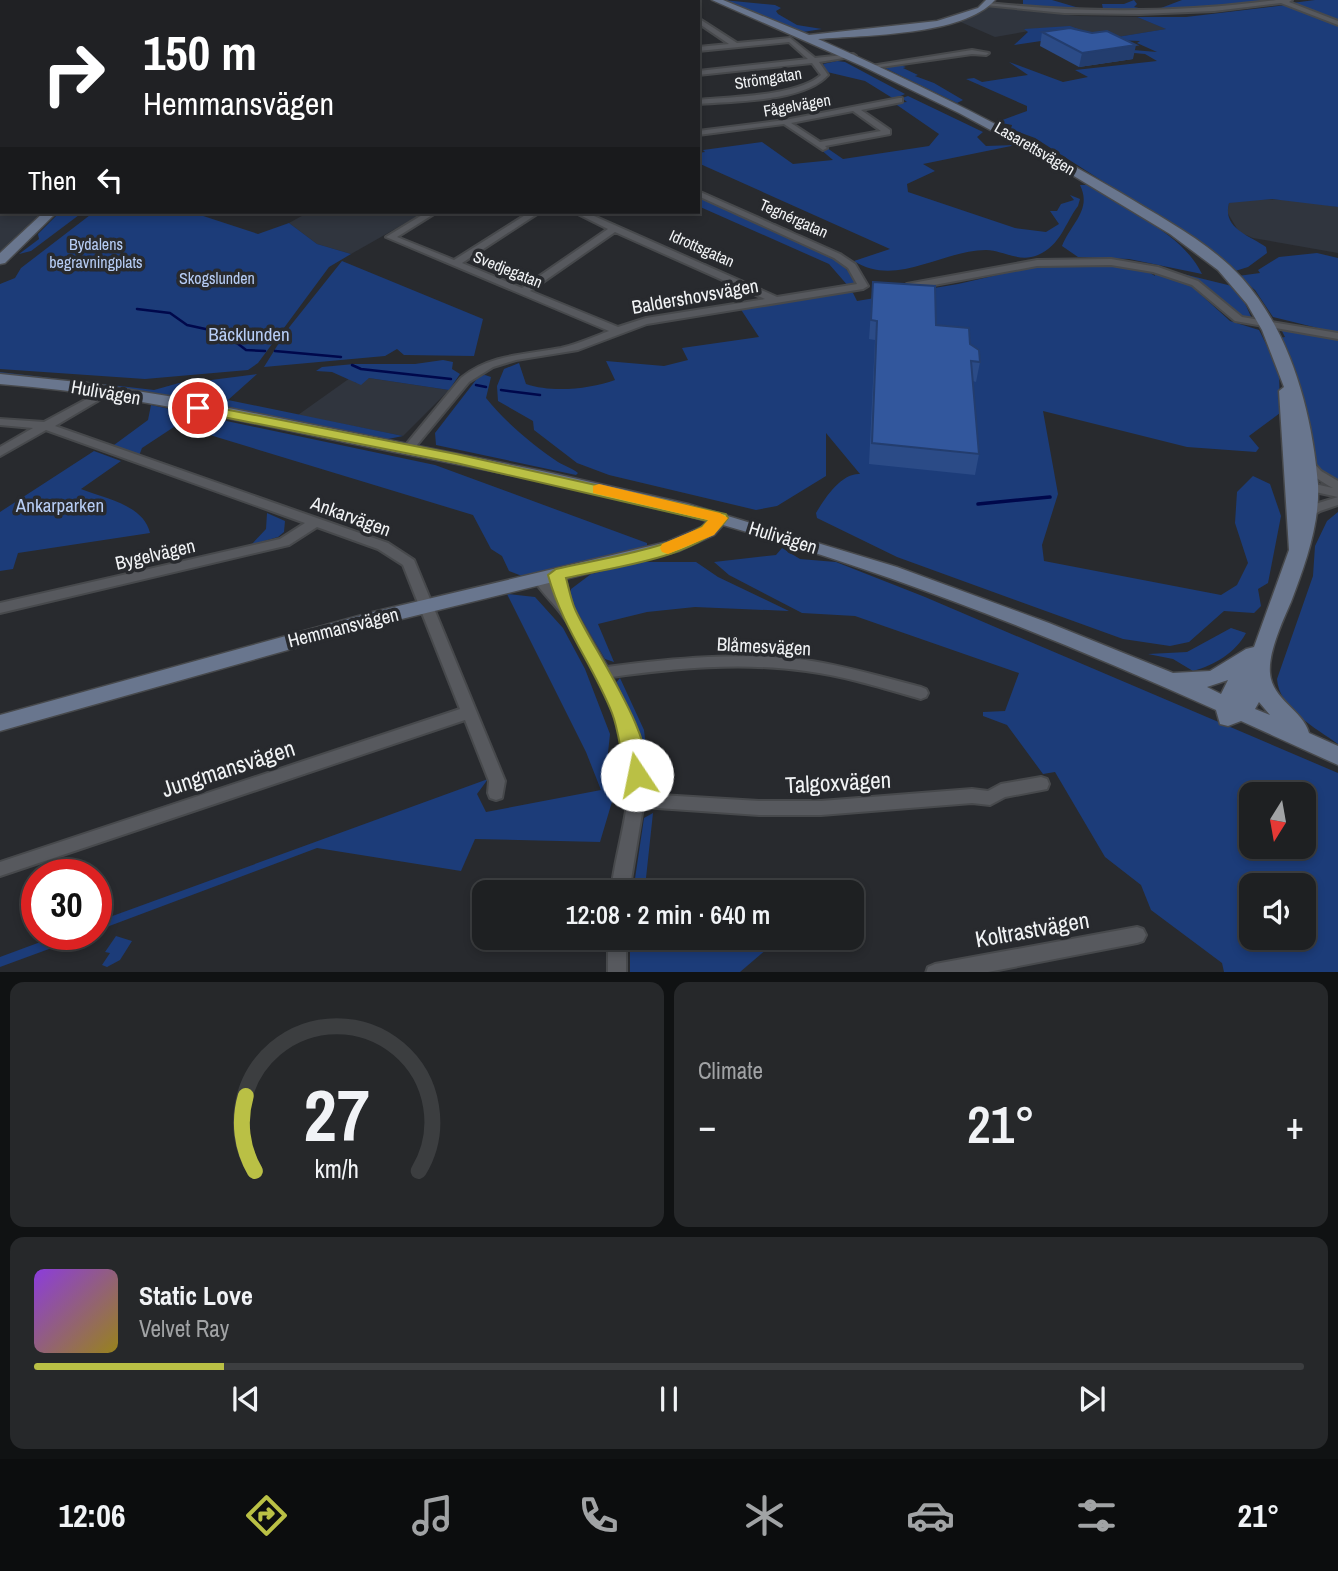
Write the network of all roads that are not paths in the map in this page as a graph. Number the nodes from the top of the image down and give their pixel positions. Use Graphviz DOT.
graph roads {
  1 [pos="716,0"];
  2 [pos="1285,1"];
  3 [pos="990,3"];
  4 [pos="700,21"];
  5 [pos="1338,23"];
  6 [pos="808,37"];
  7 [pos="736,45"];
  8 [pos="700,49"];
  9 [pos="986,53"];
  10 [pos="853,56"];
  11 [pos="815,63"];
  12 [pos="874,66"];
  13 [pos="700,74"];
  14 [pos="899,100"];
  15 [pos="700,102"];
  16 [pos="855,108"];
  17 [pos="785,122"];
  18 [pos="700,133"];
  19 [pos="700,194"];
  20 [pos="49,214"];
  21 [pos="430,214"];
  22 [pos="533,214"];
  23 [pos="583,214"];
  24 [pos="615,228"];
  25 [pos="390,237"];
  26 [pos="0,260"];
  27 [pos="455,264"];
  28 [pos="893,288"];
  29 [pos="870,289"];
  30 [pos="523,292"];
  31 [pos="774,299"];
  32 [pos="1266,324"];
  33 [pos="615,330"];
  34 [pos="1338,336"];
  35 [pos="1288,377"];
  36 [pos="0,379"];
  37 [pos="107,391"];
  38 [pos="0,422"];
  39 [pos="45,426"];
  40 [pos="408,449"];
  41 [pos="0,452"];
  42 [pos="1306,461"];
  43 [pos="1299,481"];
  44 [pos="1338,486"];
  45 [pos="1338,493"];
  46 [pos="1338,501"];
  47 [pos="1309,514"];
  48 [pos="711,516"];
  49 [pos="314,523"];
  50 [pos="1297,549"];
  51 [pos="548,577"];
  52 [pos="944,593"];
  53 [pos="426,606"];
  54 [pos="0,608"];
  55 [pos="1260,655"];
  56 [pos="602,673"];
  57 [pos="1152,674"];
  58 [pos="921,693"];
  59 [pos="470,712"];
  60 [pos="1232,712"];
  61 [pos="0,723"];
  62 [pos="1315,745"];
  63 [pos="1338,756"];
  64 [pos="1338,764"];
  65 [pos="1041,784"];
  66 [pos="496,793"];
  67 [pos="635,800"];
  68 [pos="0,869"];
  69 [pos="622,880"];
  70 [pos="1137,935"];
  71 [pos="617,950"];
  72 [pos="617,972"];
  73 [pos="935,972"];
  1 -- 6 [label="street, Lasarettsvägen"];
  2 -- 3 [label="street"];
  2 -- 5 [label="street"];
  3 -- 6 [label="street"];
  4 -- 7 [label="street"];
  6 -- 10 [label="street, Lasarettsvägen"];
  7 -- 8 [label="street"];
  7 -- 11 [label="street, Strömgatan"];
  9 -- 12 [label="street"];
  10 -- 11 [label="street"];
  10 -- 12 [label="street, Lasarettsvägen"];
  11 -- 13 [label="street"];
  11 -- 15 [label="street, Strömgatan"];
  12 -- 32 [label="street, Lasarettsvägen"];
  14 -- 16 [label="street, Fågelvägen"];
  16 -- 17 [label="street, Fågelvägen"];
  16 -- 17 [label="street"];
  17 -- 18 [label="street, Fågelvägen"];
  19 -- 29 [label="street, Tegnérgatan"];
  20 -- 26 [label="street"];
  21 -- 25 [label="street"];
  22 -- 27 [label="street"];
  23 -- 24 [label="street, Idrottsgatan"];
  24 -- 30 [label="street"];
  24 -- 31 [label="street, Idrottsgatan"];
  25 -- 27 [label="street, Svedjegatan"];
  27 -- 30 [label="street, Svedjegatan"];
  28 -- 32 [label="street"];
  29 -- 31 [label="street, Baldershovsvägen"];
  30 -- 33 [label="street, Svedjegatan"];
  31 -- 33 [label="street, Baldershovsvägen"];
  32 -- 34 [label="street"];
  32 -- 35 [label="street, Lasarettsvägen"];
  33 -- 40 [label="street, Baldershovsvägen"];
  35 -- 42 [label="street, Lasarettsvägen"];
  35 -- 43 [label="street, Lasarettsvägen"];
  36 -- 37 [label="street, Hulivägen"];
  37 -- 39 [label="street"];
  37 -- 40 [label="street, Hulivägen"];
  38 -- 39 [label="street, Ankarvägen"];
  39 -- 41 [label="street"];
  39 -- 49 [label="street, Ankarvägen"];
  40 -- 48 [label="street, Hulivägen"];
  42 -- 43 [label="street, Lasarettsvägen"];
  42 -- 44 [label="street"];
  43 -- 44 [label="street"];
  43 -- 45 [label="street"];
  43 -- 47 [label="street, Lasarettsvägen"];
  43 -- 50 [label="street, Lasarettsvägen"];
  46 -- 47 [label="street"];
  47 -- 50 [label="street, Lasarettsvägen"];
  48 -- 51 [label="street, Hemmansvägen"];
  48 -- 52 [label="street, Hulivägen"];
  49 -- 53 [label="street, Ankarvägen"];
  49 -- 54 [label="street, Bygelvägen"];
  50 -- 55 [label="street, Lasarettsvägen"];
  51 -- 53 [label="street, Hemmansvägen"];
  51 -- 56 [label="street"];
  52 -- 57 [label="street, Hulivägen"];
  52 -- 60 [label="street, Hulivägen"];
  53 -- 59 [label="street, Ankarvägen"];
  53 -- 61 [label="street, Hemmansvägen"];
  55 -- 57 [label="street"];
  55 -- 60 [label="street, Lasarettsvägen"];
  55 -- 62 [label="street"];
  56 -- 58 [label="street, Blåmesvägen"];
  56 -- 67 [label="street"];
  57 -- 60 [label="street, Hulivägen"];
  59 -- 66 [label="street, Ankarvägen"];
  59 -- 68 [label="street, Jungmansvägen"];
  60 -- 62 [label="street, Hulivägen"];
  60 -- 64 [label="street, Hulivägen"];
  62 -- 63 [label="street, Hulivägen"];
  65 -- 67 [label="street, Talgoxvägen"];
  67 -- 69 [label="street"];
  70 -- 73 [label="street, Koltrastvägen"];
  71 -- 72 [label="street"];
}
